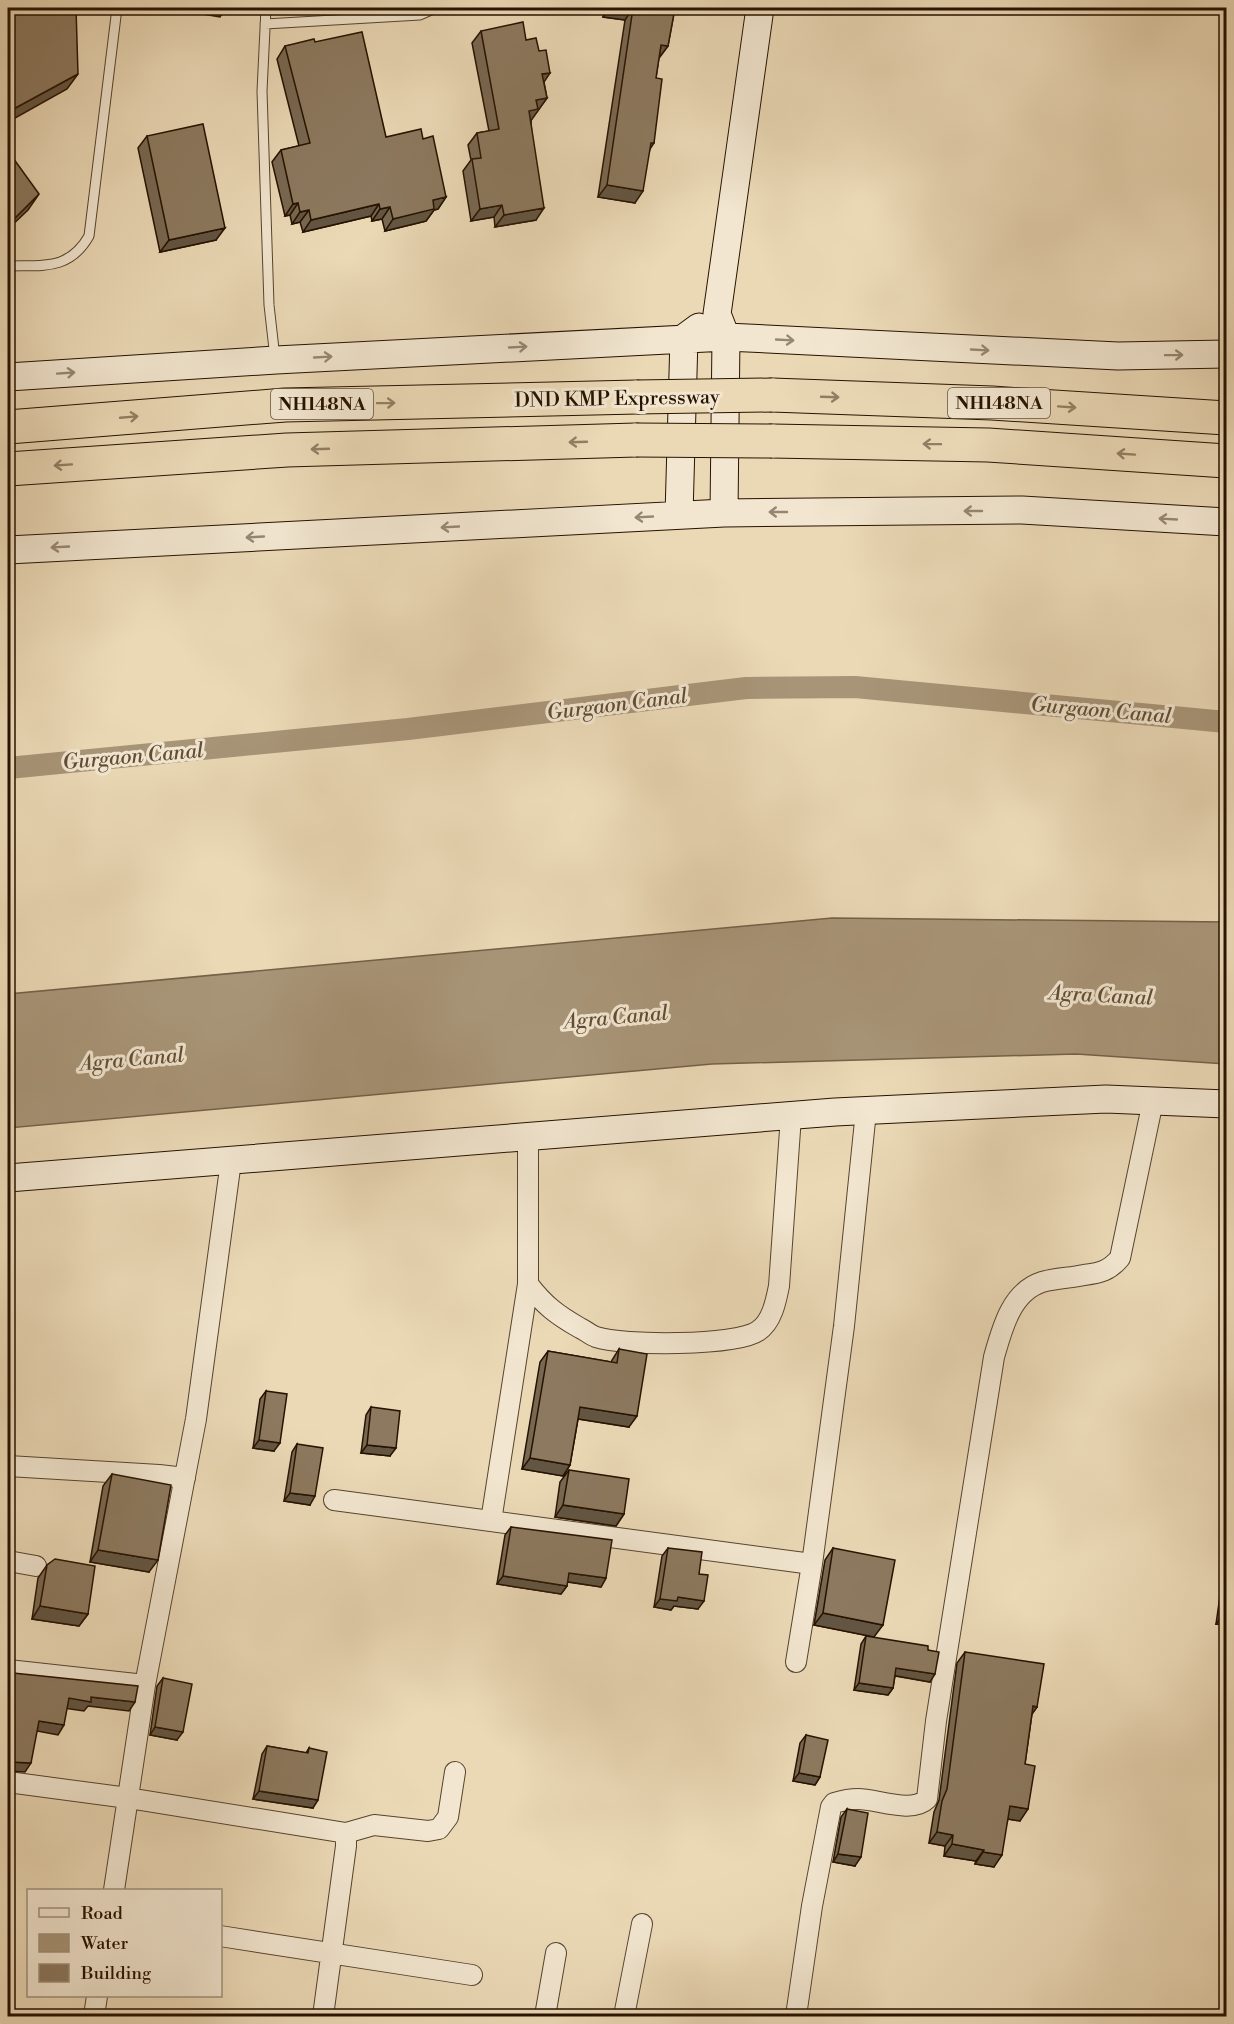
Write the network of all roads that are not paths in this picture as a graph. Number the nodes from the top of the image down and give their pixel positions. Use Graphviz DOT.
graph roads {
  1 [pos="117,8"];
  2 [pos="267,8"];
  3 [pos="436,8"];
  4 [pos="760,8"];
  5 [pos="265,24"];
  6 [pos="8,266"];
  7 [pos="722,326"];
  8 [pos="684,338"];
  9 [pos="1227,354"];
  10 [pos="276,360"];
  11 [pos="8,377"];
  12 [pos="1227,418"];
  13 [pos="8,427"];
  14 [pos="1227,461"];
  15 [pos="8,469"];
  16 [pos="724,513"];
  17 [pos="679,515"];
  18 [pos="1227,522"];
  19 [pos="8,550"];
  20 [pos="1153,1101"];
  21 [pos="1227,1104"];
  22 [pos="866,1111"];
  23 [pos="791,1116"];
  24 [pos="528,1136"];
  25 [pos="231,1161"];
  26 [pos="8,1178"];
  27 [pos="528,1284"];
  28 [pos="8,1466"];
  29 [pos="185,1478"];
  30 [pos="334,1500"];
  31 [pos="491,1521"];
  32 [pos="8,1561"];
  33 [pos="812,1563"];
  34 [pos="36,1566"];
  35 [pos="796,1662"];
  36 [pos="8,1670"];
  37 [pos="145,1685"];
  38 [pos="456,1772"];
  39 [pos="8,1782"];
  40 [pos="128,1798"];
  41 [pos="346,1833"];
  42 [pos="114,1889"];
  43 [pos="642,1924"];
  44 [pos="222,1936"];
  45 [pos="556,1953"];
  46 [pos="332,1954"];
  47 [pos="472,1975"];
  48 [pos="97,1997"];
  49 [pos="797,2009"];
  50 [pos="94,2016"];
  51 [pos="323,2016"];
  52 [pos="545,2016"];
  53 [pos="624,2016"];
  1 -- 6 [label="lane"];
  2 -- 5 [label="lane"];
  3 -- 5 [label="lane"];
  4 -- 7 [label="street"];
  5 -- 10 [label="lane"];
  7 -- 8 [label="street"];
  7 -- 9 [label="street, one-way"];
  7 -- 16 [label="street"];
  10 -- 8 [label="street, one-way"];
  8 -- 17 [label="street"];
  11 -- 10 [label="street, one-way"];
  13 -- 12 [label="highway, DND KMP Expressway / NH148NA, one-way, bridge"];
  14 -- 15 [label="highway, NH148NA, one-way, bridge"];
  16 -- 17 [label="street"];
  18 -- 16 [label="street, one-way"];
  17 -- 19 [label="street, one-way"];
  20 -- 21 [label="street"];
  20 -- 22 [label="street"];
  20 -- 49 [label="street"];
  22 -- 23 [label="street"];
  22 -- 33 [label="street"];
  23 -- 24 [label="street"];
  23 -- 27 [label="street"];
  24 -- 25 [label="street"];
  24 -- 27 [label="street"];
  25 -- 26 [label="street"];
  25 -- 29 [label="street"];
  27 -- 31 [label="street"];
  28 -- 29 [label="street"];
  29 -- 37 [label="street"];
  30 -- 31 [label="street"];
  31 -- 33 [label="street"];
  32 -- 34 [label="street"];
  33 -- 35 [label="street"];
  36 -- 37 [label="street"];
  37 -- 40 [label="street"];
  38 -- 41 [label="street"];
  39 -- 40 [label="street"];
  40 -- 41 [label="street"];
  40 -- 42 [label="street"];
  41 -- 46 [label="street"];
  43 -- 53 [label="street"];
  44 -- 46 [label="street"];
  45 -- 52 [label="street"];
  46 -- 47 [label="street"];
  46 -- 51 [label="street"];
  48 -- 50 [label="street"];
}
